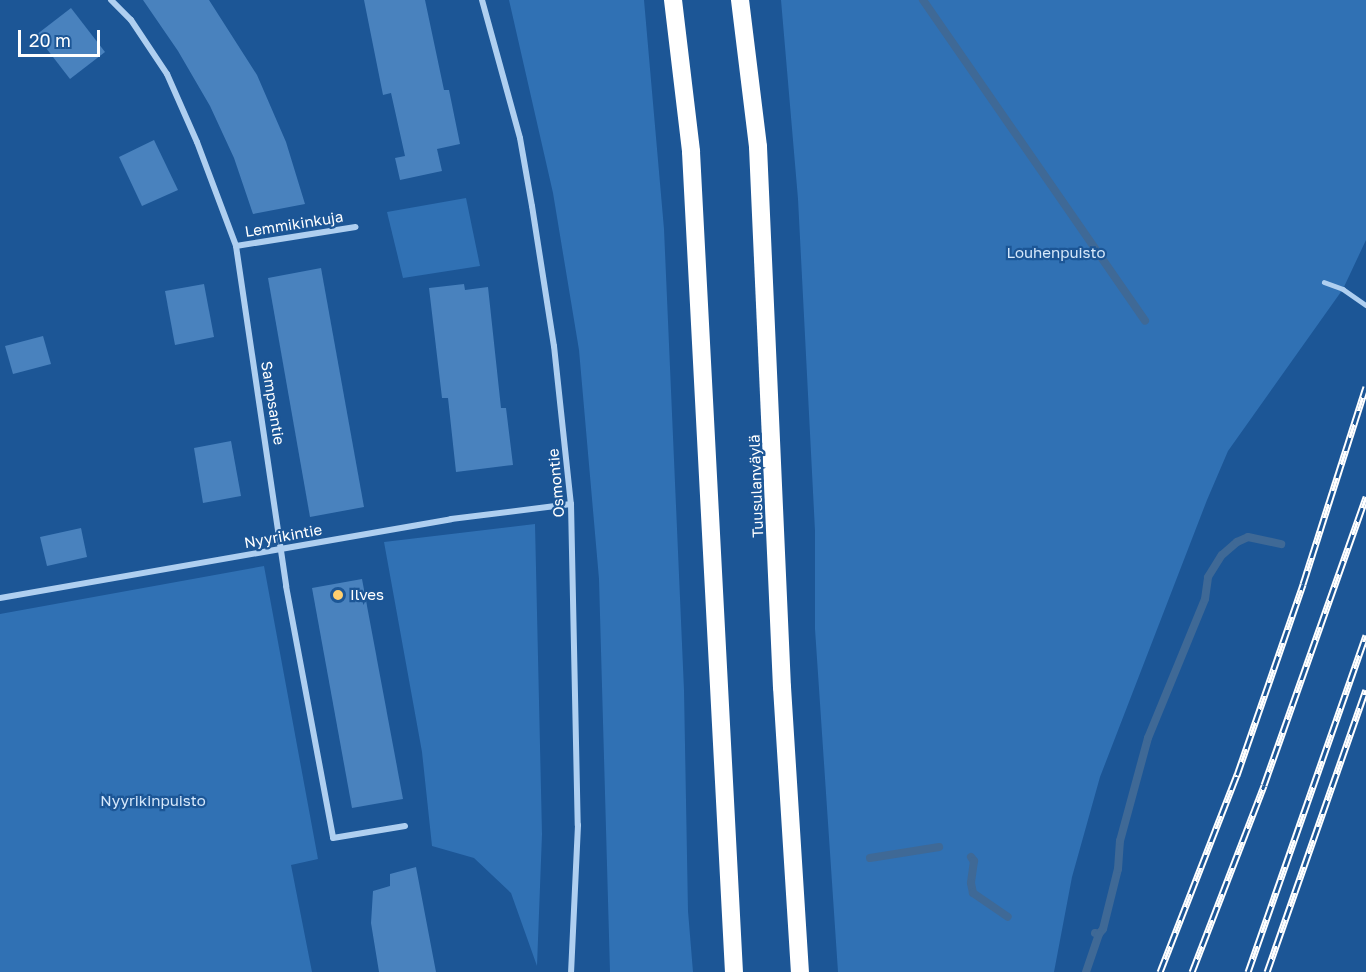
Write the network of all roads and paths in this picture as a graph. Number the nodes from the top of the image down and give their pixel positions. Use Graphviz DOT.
graph roads {
  1 [pos="111,0"];
  2 [pos="482,0"];
  3 [pos="673,0"];
  4 [pos="740,0"];
  5 [pos="356,227"];
  6 [pos="236,246"];
  7 [pos="1324,282"];
  8 [pos="1366,305"];
  9 [pos="571,504"];
  10 [pos="281,548"];
  11 [pos="0,598"];
  12 [pos="405,826"];
  13 [pos="571,972"];
  14 [pos="734,972"];
  15 [pos="800,972"];
  1 -- 6 [label="street, Sampsantie"];
  2 -- 9 [label="street, Osmontie"];
  3 -- 14 [label="highway"];
  4 -- 15 [label="highway, Tuusulanväylä"];
  5 -- 6 [label="street, Lemmikinkuja"];
  6 -- 10 [label="street, Sampsantie"];
  7 -- 8 [label="lane"];
  9 -- 10 [label="street, Nyyrikintie"];
  9 -- 13 [label="street, Osmontie"];
  10 -- 11 [label="street, Nyyrikintie"];
  10 -- 12 [label="street, Sampsantie"];
}
